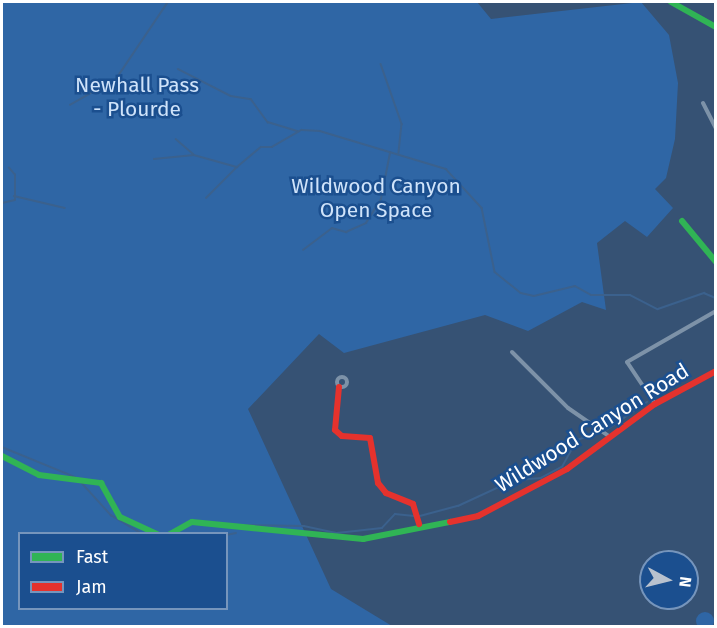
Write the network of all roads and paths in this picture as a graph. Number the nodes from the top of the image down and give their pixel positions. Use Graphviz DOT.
graph roads {
  1 [pos="671,2"];
  2 [pos="716,27"];
  3 [pos="703,103"];
  4 [pos="716,129"];
  5 [pos="682,221"];
  6 [pos="716,262"];
  7 [pos="716,311"];
  8 [pos="512,352"];
  9 [pos="716,370"];
  10 [pos="339,387"];
  11 [pos="655,404"];
  12 [pos="610,437"];
  13 [pos="2,456"];
  14 [pos="419,524"];
  15 [pos="153,532"];
  16 [pos="174,532"];
  1 -- 2 [label="street"];
  3 -- 4 [label="street"];
  5 -- 6 [label="street"];
  7 -- 11 [label="street"];
  8 -- 12 [label="street"];
  9 -- 11 [label="street, Wildwood Canyon Road"];
  10 -- 14 [label="street"];
  11 -- 12 [label="street, Wildwood Canyon Road"];
  12 -- 14 [label="street, Wildwood Canyon Road"];
  13 -- 15 [label="street"];
  14 -- 16 [label="street, Wildwood Canyon Road"];
}
